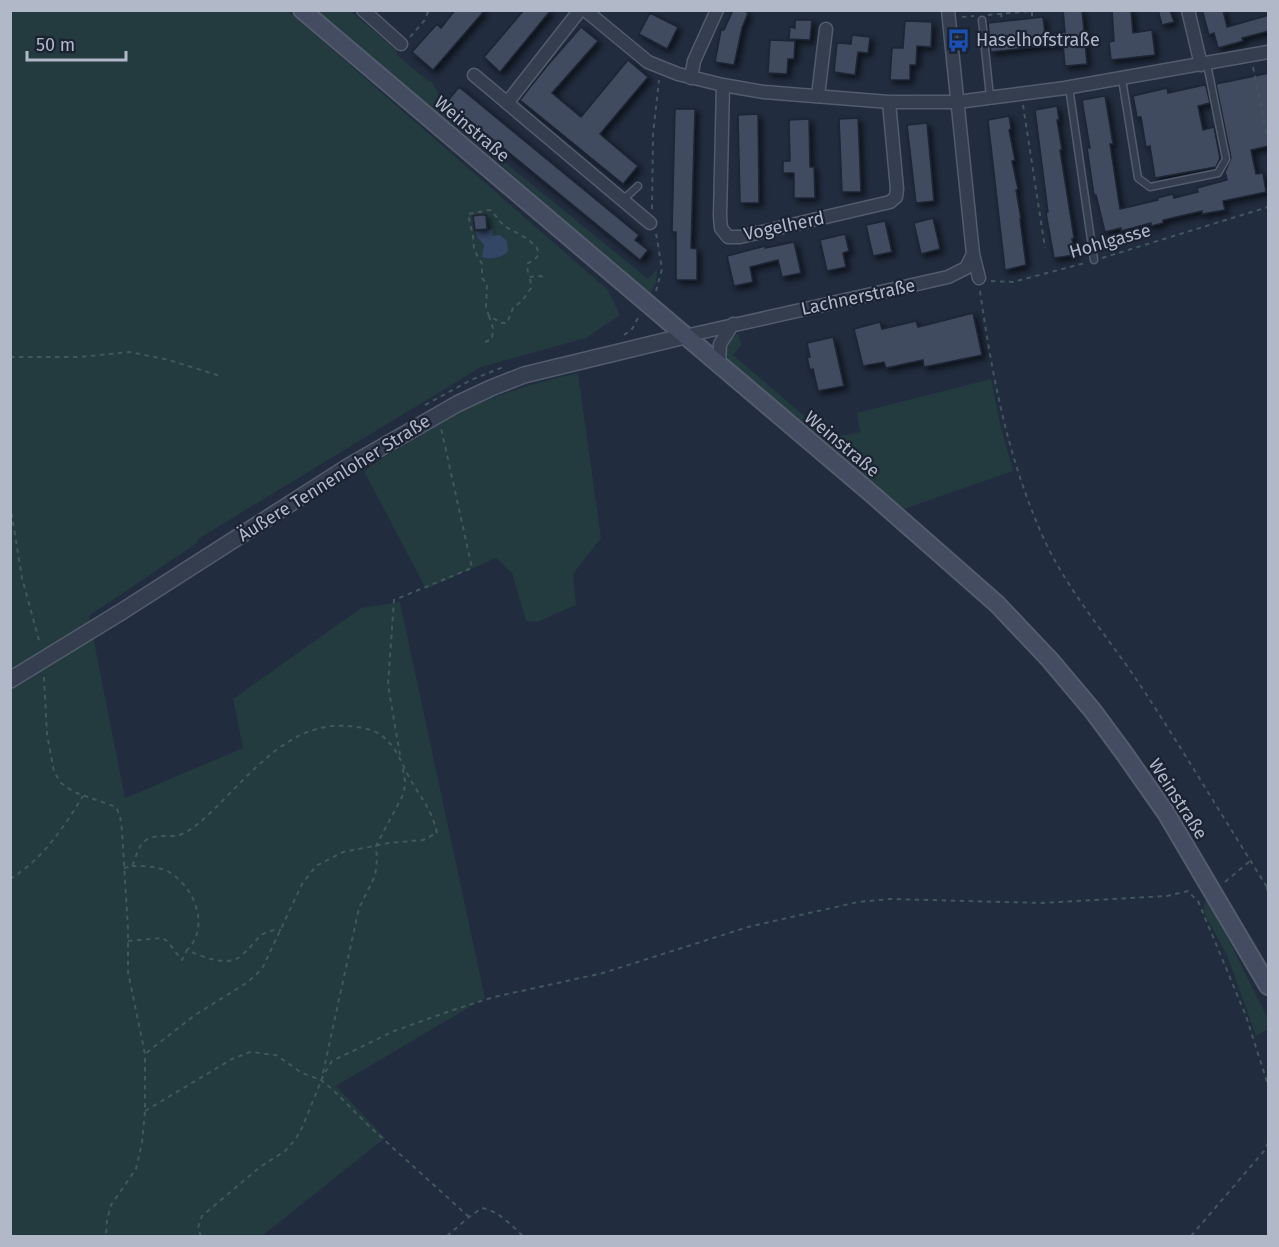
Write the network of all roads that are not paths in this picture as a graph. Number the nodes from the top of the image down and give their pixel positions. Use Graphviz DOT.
graph roads {
  1 [pos="302,10"];
  2 [pos="363,10"];
  3 [pos="580,10"];
  4 [pos="585,10"];
  5 [pos="717,10"];
  6 [pos="948,10"];
  7 [pos="1188,10"];
  8 [pos="982,20"];
  9 [pos="826,29"];
  10 [pos="401,44"];
  11 [pos="1269,51"];
  12 [pos="1204,64"];
  13 [pos="474,75"];
  14 [pos="691,78"];
  15 [pos="1122,79"];
  16 [pos="723,85"];
  17 [pos="1069,87"];
  18 [pos="818,96"];
  19 [pos="990,97"];
  20 [pos="889,102"];
  21 [pos="957,102"];
  22 [pos="507,103"];
  23 [pos="638,186"];
  24 [pos="623,200"];
  25 [pos="653,224"];
  26 [pos="973,254"];
  27 [pos="1095,260"];
  28 [pos="979,278"];
  29 [pos="733,324"];
  30 [pos="685,336"];
  31 [pos="719,364"];
  32 [pos="10,680"];
  33 [pos="1269,986"];
  1 -- 30 [label="main road, Weinstraße"];
  2 -- 10 [label="street"];
  3 -- 22 [label="street"];
  4 -- 14 [label="street"];
  5 -- 14 [label="street"];
  6 -- 21 [label="street"];
  7 -- 12 [label="street"];
  8 -- 19 [label="lane"];
  9 -- 18 [label="street"];
  11 -- 12 [label="street"];
  12 -- 15 [label="street"];
  12 -- 15 [label="lane"];
  13 -- 22 [label="street"];
  14 -- 16 [label="street"];
  15 -- 17 [label="street"];
  16 -- 18 [label="street"];
  16 -- 20 [label="street, Vogelherd"];
  17 -- 19 [label="street"];
  17 -- 27 [label="lane"];
  18 -- 20 [label="street"];
  19 -- 21 [label="street"];
  20 -- 21 [label="street"];
  21 -- 26 [label="street"];
  22 -- 24 [label="street"];
  23 -- 24 [label="lane"];
  24 -- 25 [label="street"];
  26 -- 28 [label="street"];
  26 -- 29 [label="street, Lachnerstraße"];
  29 -- 30 [label="street, Lachnerstraße"];
  29 -- 31 [label="street"];
  30 -- 31 [label="main road, Weinstraße"];
  30 -- 32 [label="street, Äußere Tennenloher Straße"];
  31 -- 33 [label="main road, Weinstraße"];
}
